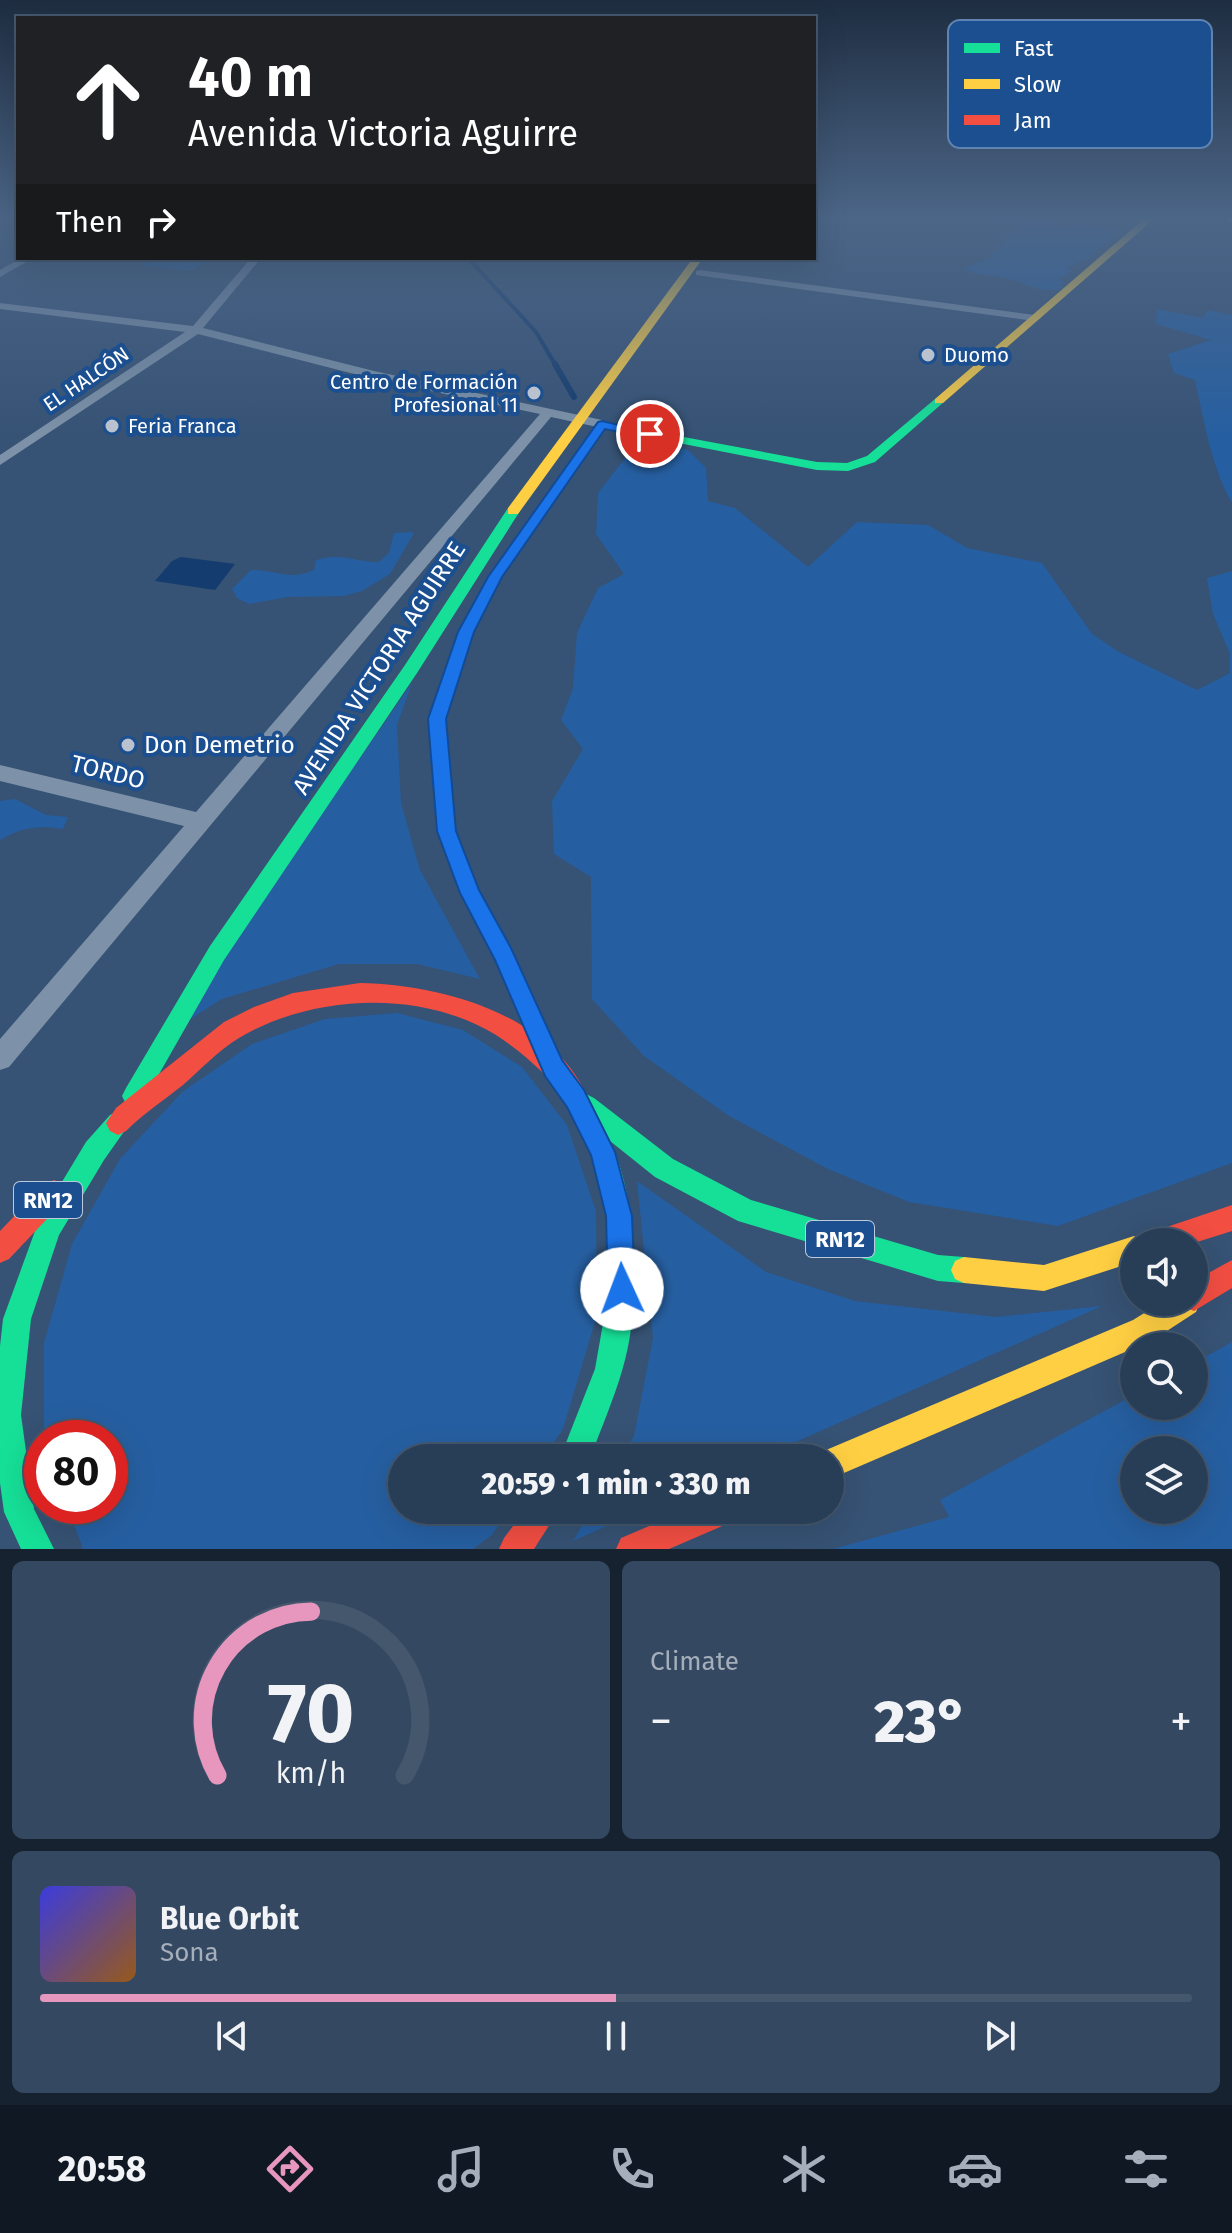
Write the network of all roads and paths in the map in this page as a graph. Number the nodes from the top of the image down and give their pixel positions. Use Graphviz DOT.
graph roads {
  1 [pos="229,290"];
  2 [pos="682,290"];
  3 [pos="686,290"];
  4 [pos="868,290"];
  5 [pos="1067,290"];
  6 [pos="0,306"];
  7 [pos="1035,318"];
  8 [pos="196,330"];
  9 [pos="610,412"];
  10 [pos="547,414"];
  11 [pos="580,421"];
  12 [pos="0,461"];
  13 [pos="0,773"];
  14 [pos="203,822"];
  15 [pos="0,1058"];
  16 [pos="553,1068"];
  17 [pos="576,1098"];
  18 [pos="121,1119"];
  19 [pos="95,1151"];
  20 [pos="1232,1218"];
  21 [pos="1201,1228"];
  22 [pos="0,1250"];
  23 [pos="1120,1254"];
  24 [pos="1232,1273"];
  25 [pos="1208,1288"];
  26 [pos="1164,1316"];
  27 [pos="580,1444"];
  28 [pos="844,1458"];
  29 [pos="690,1524"];
  30 [pos="38,1549"];
  31 [pos="632,1549"];
  1 -- 8 [label="street, EL HALCÓN"];
  2 -- 11 [label="main road, AVENIDA VICTORIA AGUIRRE"];
  3 -- 9 [label="main road, AVENIDA VICTORIA AGUIRRE"];
  4 -- 7 [label="street"];
  5 -- 7 [label="main road"];
  6 -- 8 [label="street"];
  7 -- 9 [label="main road"];
  8 -- 10 [label="street"];
  8 -- 12 [label="street, EL HALCÓN"];
  9 -- 11 [label="street"];
  9 -- 16 [label="main road, AVENIDA VICTORIA AGUIRRE"];
  10 -- 11 [label="street"];
  10 -- 14 [label="street"];
  11 -- 18 [label="main road, AVENIDA VICTORIA AGUIRRE"];
  13 -- 14 [label="street, TORDO"];
  14 -- 15 [label="street"];
  16 -- 17 [label="main road, RN12"];
  16 -- 18 [label="main road, RN12"];
  17 -- 23 [label="main road, RN12"];
  17 -- 27 [label="main road, RN12"];
  18 -- 19 [label="main road, RN12"];
  19 -- 22 [label="main road, RN12"];
  19 -- 30 [label="main road, RN12"];
  20 -- 21 [label="main road"];
  24 -- 25 [label="main road"];
  26 -- 28 [label="main road"];
  29 -- 31 [label="main road"];
}
